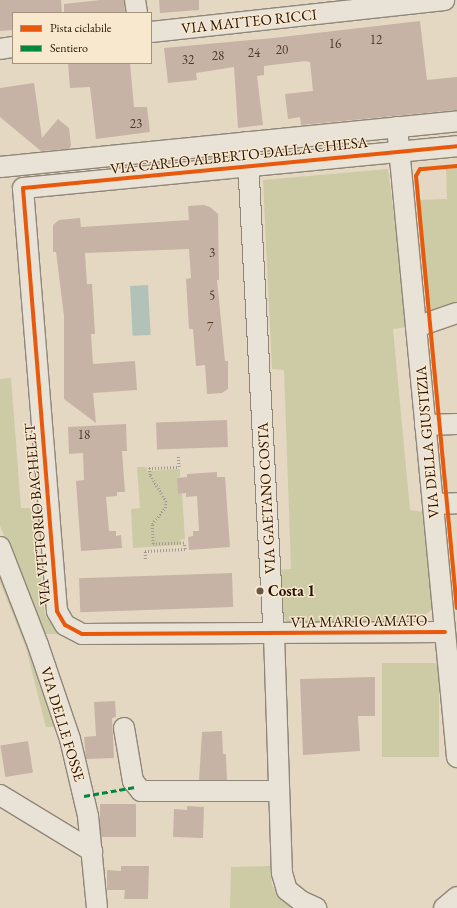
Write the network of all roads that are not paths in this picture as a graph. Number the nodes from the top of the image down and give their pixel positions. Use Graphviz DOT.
graph roads {
  1 [pos="135,0"];
  2 [pos="443,0"];
  3 [pos="284,9"];
  4 [pos="137,12"];
  5 [pos="152,32"];
  6 [pos="12,47"];
  7 [pos="0,49"];
  8 [pos="457,121"];
  9 [pos="397,127"];
  10 [pos="247,142"];
  11 [pos="457,146"];
  12 [pos="399,151"];
  13 [pos="248,166"];
  14 [pos="0,167"];
  15 [pos="22,188"];
  16 [pos="457,313"];
  17 [pos="416,327"];
  18 [pos="457,424"];
  19 [pos="425,425"];
  20 [pos="457,503"];
  21 [pos="433,504"];
  22 [pos="0,547"];
  23 [pos="445,632"];
  24 [pos="274,634"];
  25 [pos="455,715"];
  26 [pos="124,728"];
  27 [pos="457,757"];
  28 [pos="279,791"];
  29 [pos="0,795"];
  30 [pos="92,851"];
  31 [pos="457,897"];
  32 [pos="97,908"];
  33 [pos="316,908"];
  34 [pos="444,908"];
  1 -- 4 [label="street"];
  2 -- 3 [label="street, VIA MATTEO RICCI"];
  3 -- 5 [label="street, VIA MATTEO RICCI"];
  6 -- 7 [label="street"];
  8 -- 9 [label="street, VIA CARLO ALBERTO DALLA CHIESA"];
  9 -- 10 [label="street, VIA CARLO ALBERTO DALLA CHIESA"];
  9 -- 12 [label="street, VIA DELLA GIUSTIZIA"];
  10 -- 13 [label="street, VIA GAETANO COSTA"];
  10 -- 14 [label="street, VIA CARLO ALBERTO DALLA CHIESA"];
  11 -- 12 [label="street, VIA CARLO ALBERTO DALLA CHIESA"];
  12 -- 13 [label="street, VIA CARLO ALBERTO DALLA CHIESA"];
  12 -- 17 [label="street, VIA DELLA GIUSTIZIA"];
  13 -- 15 [label="street, VIA CARLO ALBERTO DALLA CHIESA"];
  13 -- 24 [label="street, VIA GAETANO COSTA"];
  15 -- 24 [label="street, VIA VITTORIO BACHELET"];
  16 -- 17 [label="street"];
  17 -- 19 [label="street, VIA DELLA GIUSTIZIA"];
  18 -- 19 [label="street"];
  19 -- 21 [label="street, VIA DELLA GIUSTIZIA"];
  20 -- 21 [label="street"];
  21 -- 23 [label="street, VIA DELLA GIUSTIZIA"];
  22 -- 30 [label="street, VIA DELLE FOSSE"];
  23 -- 24 [label="street, VIA MARIO AMATO"];
  23 -- 25 [label="street, VIA DELLA GIUSTIZIA"];
  24 -- 28 [label="street, VIA GAETANO COSTA"];
  25 -- 27 [label="street, VIA DELLA GIUSTIZIA"];
  26 -- 28 [label="street"];
  28 -- 33 [label="street, VIA GAETANO COSTA"];
  29 -- 30 [label="street"];
  30 -- 32 [label="street, VIA DELLE FOSSE"];
  31 -- 34 [label="street"];
}
